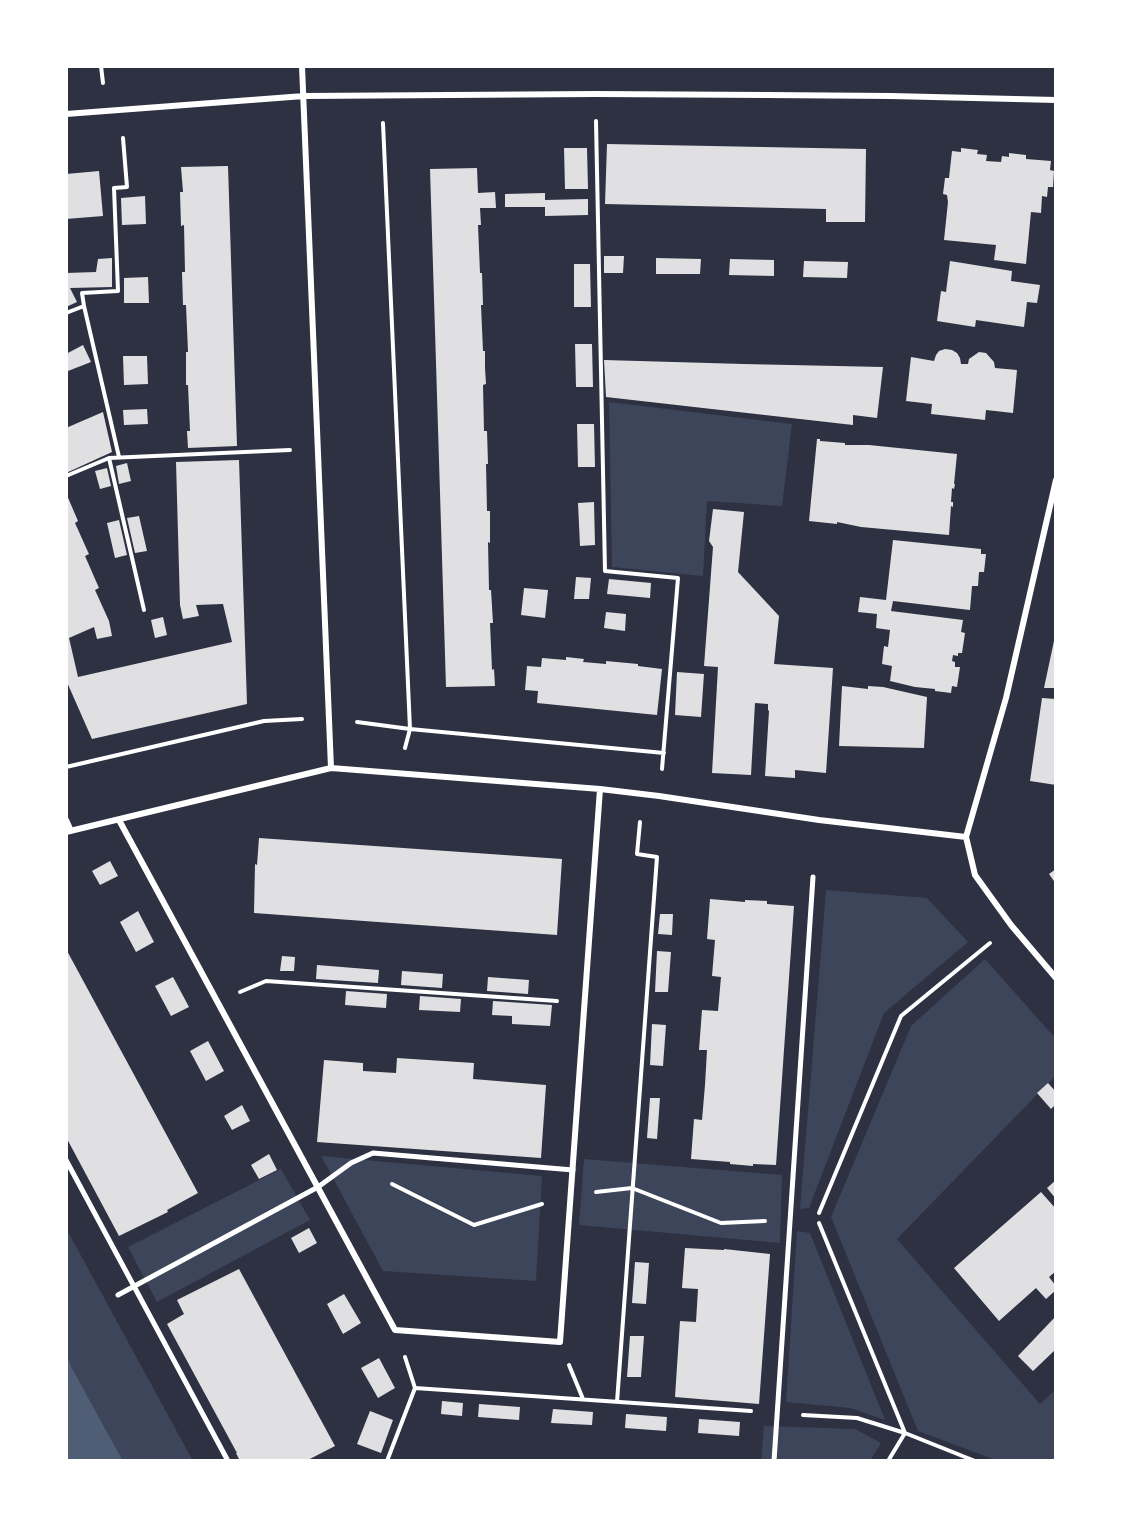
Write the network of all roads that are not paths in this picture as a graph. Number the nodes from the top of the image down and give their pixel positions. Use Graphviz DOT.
graph roads {
  1 [pos="302,66"];
  2 [pos="304,96"];
  3 [pos="1056,100"];
  4 [pos="66,114"];
  5 [pos="1056,480"];
  6 [pos="331,768"];
  7 [pos="600,789"];
  8 [pos="66,820"];
  9 [pos="119,820"];
  10 [pos="68,832"];
  11 [pos="966,837"];
  12 [pos="813,877"];
  13 [pos="1056,978"];
  14 [pos="66,1160"];
  15 [pos="573,1170"];
  16 [pos="318,1187"];
  17 [pos="134,1286"];
  18 [pos="118,1295"];
  19 [pos="228,1461"];
  20 [pos="774,1461"];
  1 -- 2 [label="street"];
  2 -- 3 [label="street"];
  2 -- 4 [label="street"];
  2 -- 6 [label="street"];
  5 -- 11 [label="street"];
  6 -- 7 [label="street"];
  6 -- 9 [label="street"];
  7 -- 11 [label="street"];
  7 -- 15 [label="street"];
  8 -- 10 [label="street"];
  9 -- 10 [label="street"];
  9 -- 16 [label="street"];
  11 -- 13 [label="street"];
  12 -- 20 [label="street"];
  14 -- 17 [label="street"];
  15 -- 16 [label="street"];
  15 -- 16 [label="street"];
  16 -- 17 [label="street"];
  17 -- 18 [label="street"];
  17 -- 19 [label="street"];
}
